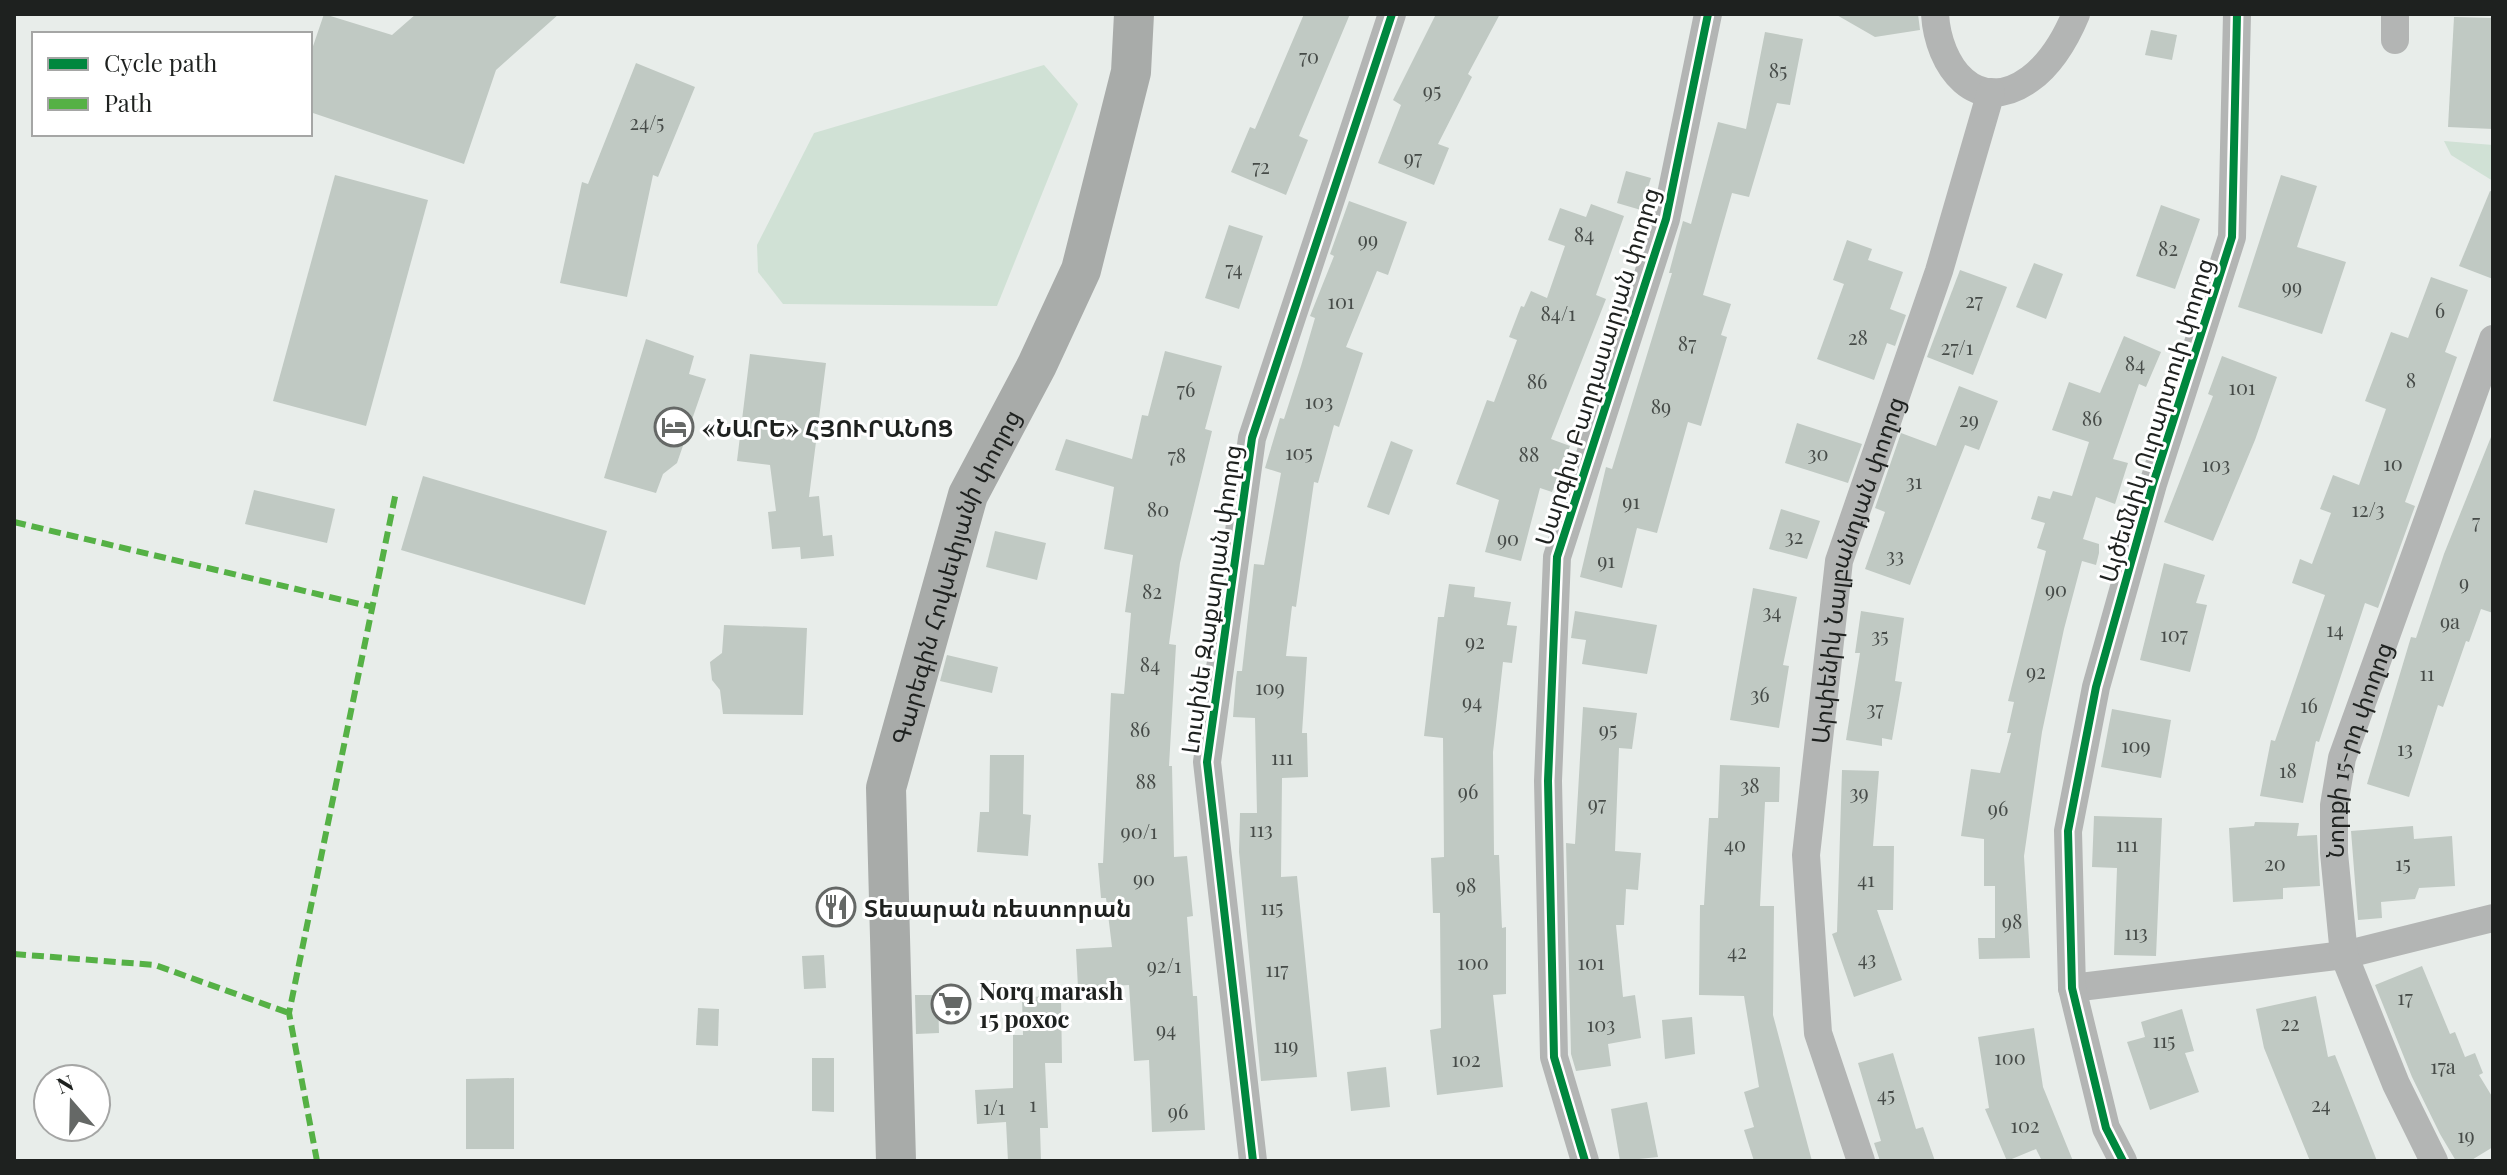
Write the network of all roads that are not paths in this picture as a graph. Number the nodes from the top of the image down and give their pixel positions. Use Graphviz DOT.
graph roads {
  1 [pos="1134,14"];
  2 [pos="1392,14"];
  3 [pos="1708,14"];
  4 [pos="1935,14"];
  5 [pos="2076,14"];
  6 [pos="2237,14"];
  7 [pos="1991,92"];
  8 [pos="2493,339"];
  9 [pos="2493,918"];
  10 [pos="2344,955"];
  11 [pos="2072,988"];
  12 [pos="896,1161"];
  13 [pos="1253,1161"];
  14 [pos="1585,1161"];
  15 [pos="1861,1161"];
  16 [pos="2123,1161"];
  17 [pos="2434,1161"];
  1 -- 12 [label="main road, Գարեգին Հովսեփյանի փողոց"];
  2 -- 13 [label="street, Լուսինե Զաքարյան փողոց"];
  3 -- 14 [label="street, Սարգիս Բաղդասարյան փողոց"];
  4 -- 7 [label="street"];
  5 -- 7 [label="street"];
  6 -- 11 [label="street, Այծեմնիկ Ուրարտուի փողոց"];
  7 -- 15 [label="street, Արփենիկ Նալբանդյան փողոց"];
  8 -- 10 [label="street, Նորքի 15-րդ փողոց"];
  9 -- 10 [label="street"];
  10 -- 11 [label="street"];
  10 -- 17 [label="street, Նորքի 15-րդ փողոց"];
  11 -- 16 [label="street, Այծեմնիկ Ուրարտուի փողոց"];
}
